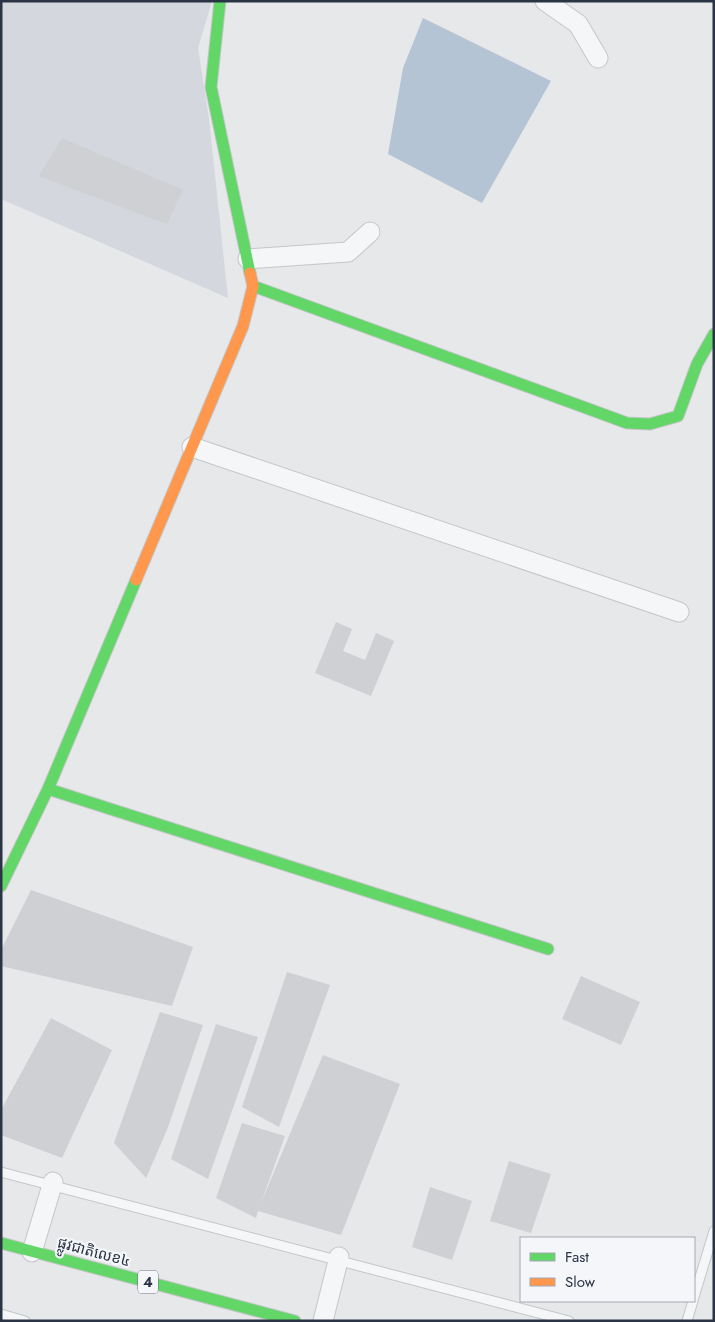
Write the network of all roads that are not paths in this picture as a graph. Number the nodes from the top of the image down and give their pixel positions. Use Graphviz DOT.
graph roads {
  1 [pos="220,1"];
  2 [pos="545,1"];
  3 [pos="598,58"];
  4 [pos="370,232"];
  5 [pos="248,259"];
  6 [pos="253,286"];
  7 [pos="714,334"];
  8 [pos="192,448"];
  9 [pos="679,612"];
  10 [pos="48,789"];
  11 [pos="1,886"];
  12 [pos="548,949"];
  13 [pos="1,1172"];
  14 [pos="52,1184"];
  15 [pos="714,1231"];
  16 [pos="1,1244"];
  17 [pos="32,1252"];
  18 [pos="339,1259"];
  19 [pos="695,1293"];
  20 [pos="692,1302"];
  21 [pos="1,1314"];
  22 [pos="25,1321"];
  23 [pos="295,1321"];
  24 [pos="323,1321"];
  25 [pos="569,1321"];
  26 [pos="687,1321"];
  1 -- 5 [label="main road"];
  2 -- 3 [label="street"];
  4 -- 5 [label="street"];
  5 -- 6 [label="main road"];
  6 -- 7 [label="main road"];
  6 -- 8 [label="main road"];
  8 -- 9 [label="street"];
  8 -- 10 [label="main road"];
  10 -- 11 [label="main road"];
  10 -- 12 [label="main road"];
  13 -- 14 [label="lane"];
  14 -- 17 [label="street"];
  14 -- 18 [label="lane"];
  15 -- 19 [label="lane"];
  16 -- 17 [label="main road, ផ្លូវជាតិលេខ៤ / 4"];
  17 -- 23 [label="main road, ផ្លូវជាតិលេខ៤ / 4"];
  18 -- 24 [label="street"];
  18 -- 25 [label="lane"];
  20 -- 26 [label="lane"];
  21 -- 22 [label="lane"];
}
